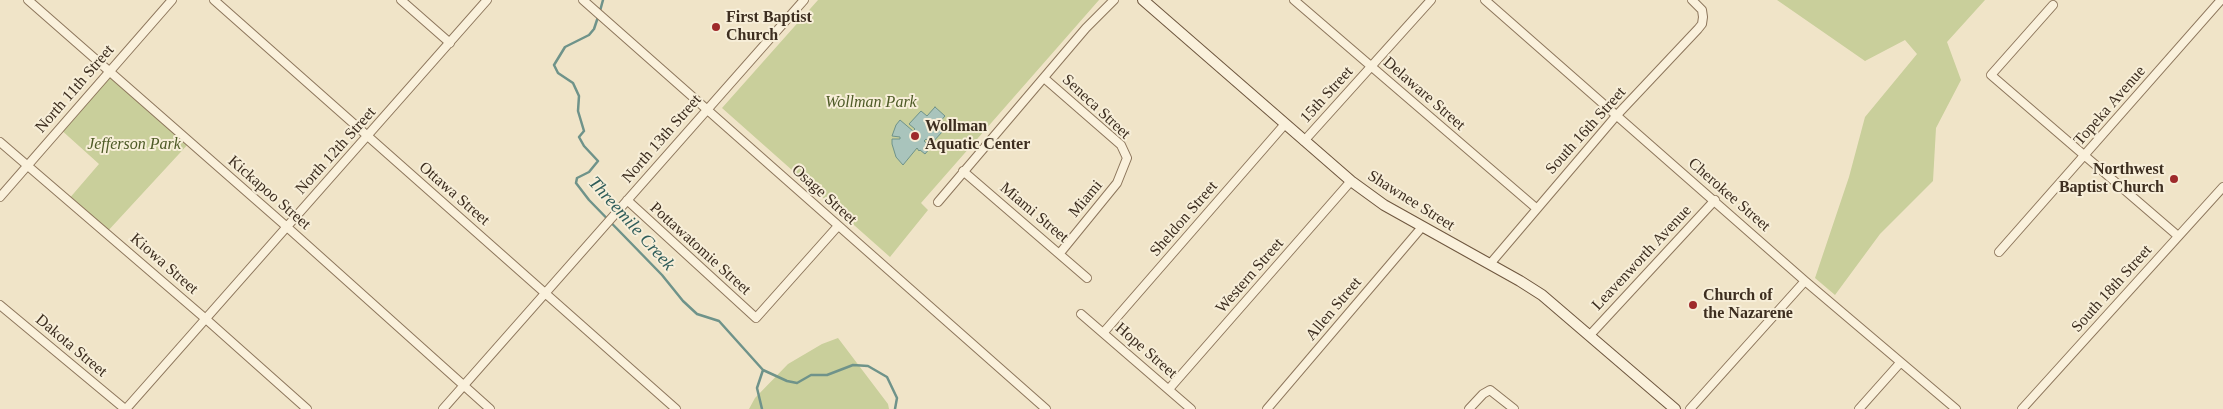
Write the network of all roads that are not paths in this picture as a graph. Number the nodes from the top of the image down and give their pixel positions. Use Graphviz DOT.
graph roads {
  1 [pos="28,0"];
  2 [pos="172,0"];
  3 [pos="214,0"];
  4 [pos="401,0"];
  5 [pos="487,0"];
  6 [pos="584,0"];
  7 [pos="804,0"];
  8 [pos="1114,0"];
  9 [pos="1143,0"];
  10 [pos="1294,0"];
  11 [pos="1431,0"];
  12 [pos="1485,0"];
  13 [pos="1692,0"];
  14 [pos="2221,0"];
  15 [pos="2053,5"];
  16 [pos="450,43"];
  17 [pos="1371,67"];
  18 [pos="109,71"];
  19 [pos="1044,78"];
  20 [pos="707,108"];
  21 [pos="1616,116"];
  22 [pos="1286,124"];
  23 [pos="368,136"];
  24 [pos="1304,141"];
  25 [pos="0,142"];
  26 [pos="2085,155"];
  27 [pos="1127,158"];
  28 [pos="27,166"];
  29 [pos="963,171"];
  30 [pos="1351,181"];
  31 [pos="2223,187"];
  32 [pos="0,197"];
  33 [pos="627,200"];
  34 [pos="1715,200"];
  35 [pos="938,202"];
  36 [pos="1536,208"];
  37 [pos="838,226"];
  38 [pos="287,227"];
  39 [pos="1422,227"];
  40 [pos="2178,236"];
  41 [pos="1999,252"];
  42 [pos="1060,253"];
  43 [pos="1490,264"];
  44 [pos="1087,278"];
  45 [pos="1805,281"];
  46 [pos="545,292"];
  47 [pos="0,304"];
  48 [pos="1081,314"];
  49 [pos="207,320"];
  50 [pos="1104,332"];
  51 [pos="1590,335"];
  52 [pos="1900,364"];
  53 [pos="464,385"];
  54 [pos="1169,389"];
  55 [pos="126,409"];
  56 [pos="307,409"];
  57 [pos="443,409"];
  58 [pos="490,409"];
  59 [pos="676,409"];
  60 [pos="1046,409"];
  61 [pos="1191,409"];
  62 [pos="1266,409"];
  63 [pos="1469,409"];
  64 [pos="1514,409"];
  65 [pos="1675,409"];
  66 [pos="1690,409"];
  67 [pos="1858,409"];
  68 [pos="1956,409"];
  69 [pos="2022,409"];
  1 -- 18 [label="street, Kickapoo Street"];
  2 -- 18 [label="street, North 11th Street"];
  3 -- 23 [label="street, Ottawa Street"];
  4 -- 16 [label="street"];
  5 -- 16 [label="street, North 12th Street"];
  6 -- 20 [label="street, Osage Street"];
  7 -- 20 [label="street, North 13th Street"];
  8 -- 19 [label="street"];
  9 -- 22 [label="street, Shawnee Street"];
  10 -- 17 [label="street, Delaware Street"];
  11 -- 17 [label="street, 15th Street"];
  12 -- 21 [label="street, Cherokee Street"];
  13 -- 21 [label="street, South 16th Street"];
  14 -- 26 [label="street, Topeka Avenue"];
  15 -- 26 [label="street"];
  16 -- 23 [label="street, North 12th Street"];
  17 -- 24 [label="street, 15th Street"];
  17 -- 36 [label="street, Delaware Street"];
  18 -- 28 [label="street, North 11th Street"];
  18 -- 38 [label="street, Kickapoo Street"];
  19 -- 27 [label="street, Seneca Street"];
  19 -- 29 [label="street"];
  20 -- 33 [label="street, North 13th Street"];
  20 -- 37 [label="street, Osage Street"];
  21 -- 34 [label="street, Cherokee Street"];
  21 -- 36 [label="street, South 16th Street"];
  22 -- 24 [label="street, Shawnee Street"];
  22 -- 50 [label="street, Sheldon Street"];
  23 -- 38 [label="street, North 12th Street"];
  23 -- 46 [label="street, Ottawa Street"];
  24 -- 30 [label="street, Shawnee Street"];
  25 -- 28 [label="street, Kiowa Street"];
  26 -- 40 [label="street"];
  26 -- 41 [label="street, Topeka Avenue"];
  27 -- 42 [label="street, Miami"];
  28 -- 32 [label="street, North 11th Street"];
  28 -- 49 [label="street, Kiowa Street"];
  29 -- 35 [label="street"];
  29 -- 42 [label="street, Miami Street"];
  30 -- 39 [label="street, Shawnee Street"];
  30 -- 54 [label="street, Western Street"];
  31 -- 40 [label="street, South 18th Street"];
  33 -- 37 [label="street, Pottawatomie Street"];
  33 -- 46 [label="street, North 13th Street"];
  34 -- 45 [label="street, Cherokee Street"];
  34 -- 51 [label="street, Leavenworth Avenue"];
  36 -- 43 [label="street, South 16th Street"];
  37 -- 60 [label="street, Osage Street"];
  38 -- 49 [label="street, North 12th Street"];
  38 -- 53 [label="street, Kickapoo Street"];
  39 -- 43 [label="street, Shawnee Street"];
  39 -- 62 [label="street, Allen Street"];
  40 -- 69 [label="street, South 18th Street"];
  42 -- 44 [label="street, Miami Street"];
  43 -- 51 [label="street, Shawnee Street"];
  45 -- 52 [label="street, Cherokee Street"];
  45 -- 66 [label="street"];
  46 -- 53 [label="street, North 13th Street"];
  46 -- 59 [label="street, Ottawa Street"];
  47 -- 55 [label="street, Dakota Street"];
  48 -- 50 [label="street, Hope Street"];
  49 -- 55 [label="street, North 12th Street"];
  49 -- 56 [label="street, Kiowa Street"];
  50 -- 54 [label="street, Hope Street"];
  51 -- 65 [label="street, Shawnee Street"];
  52 -- 67 [label="street"];
  52 -- 68 [label="street, Cherokee Street"];
  53 -- 57 [label="street, North 13th Street"];
  53 -- 58 [label="street, Kickapoo Street"];
  54 -- 61 [label="street, Hope Street"];
  63 -- 64 [label="street"];
}
